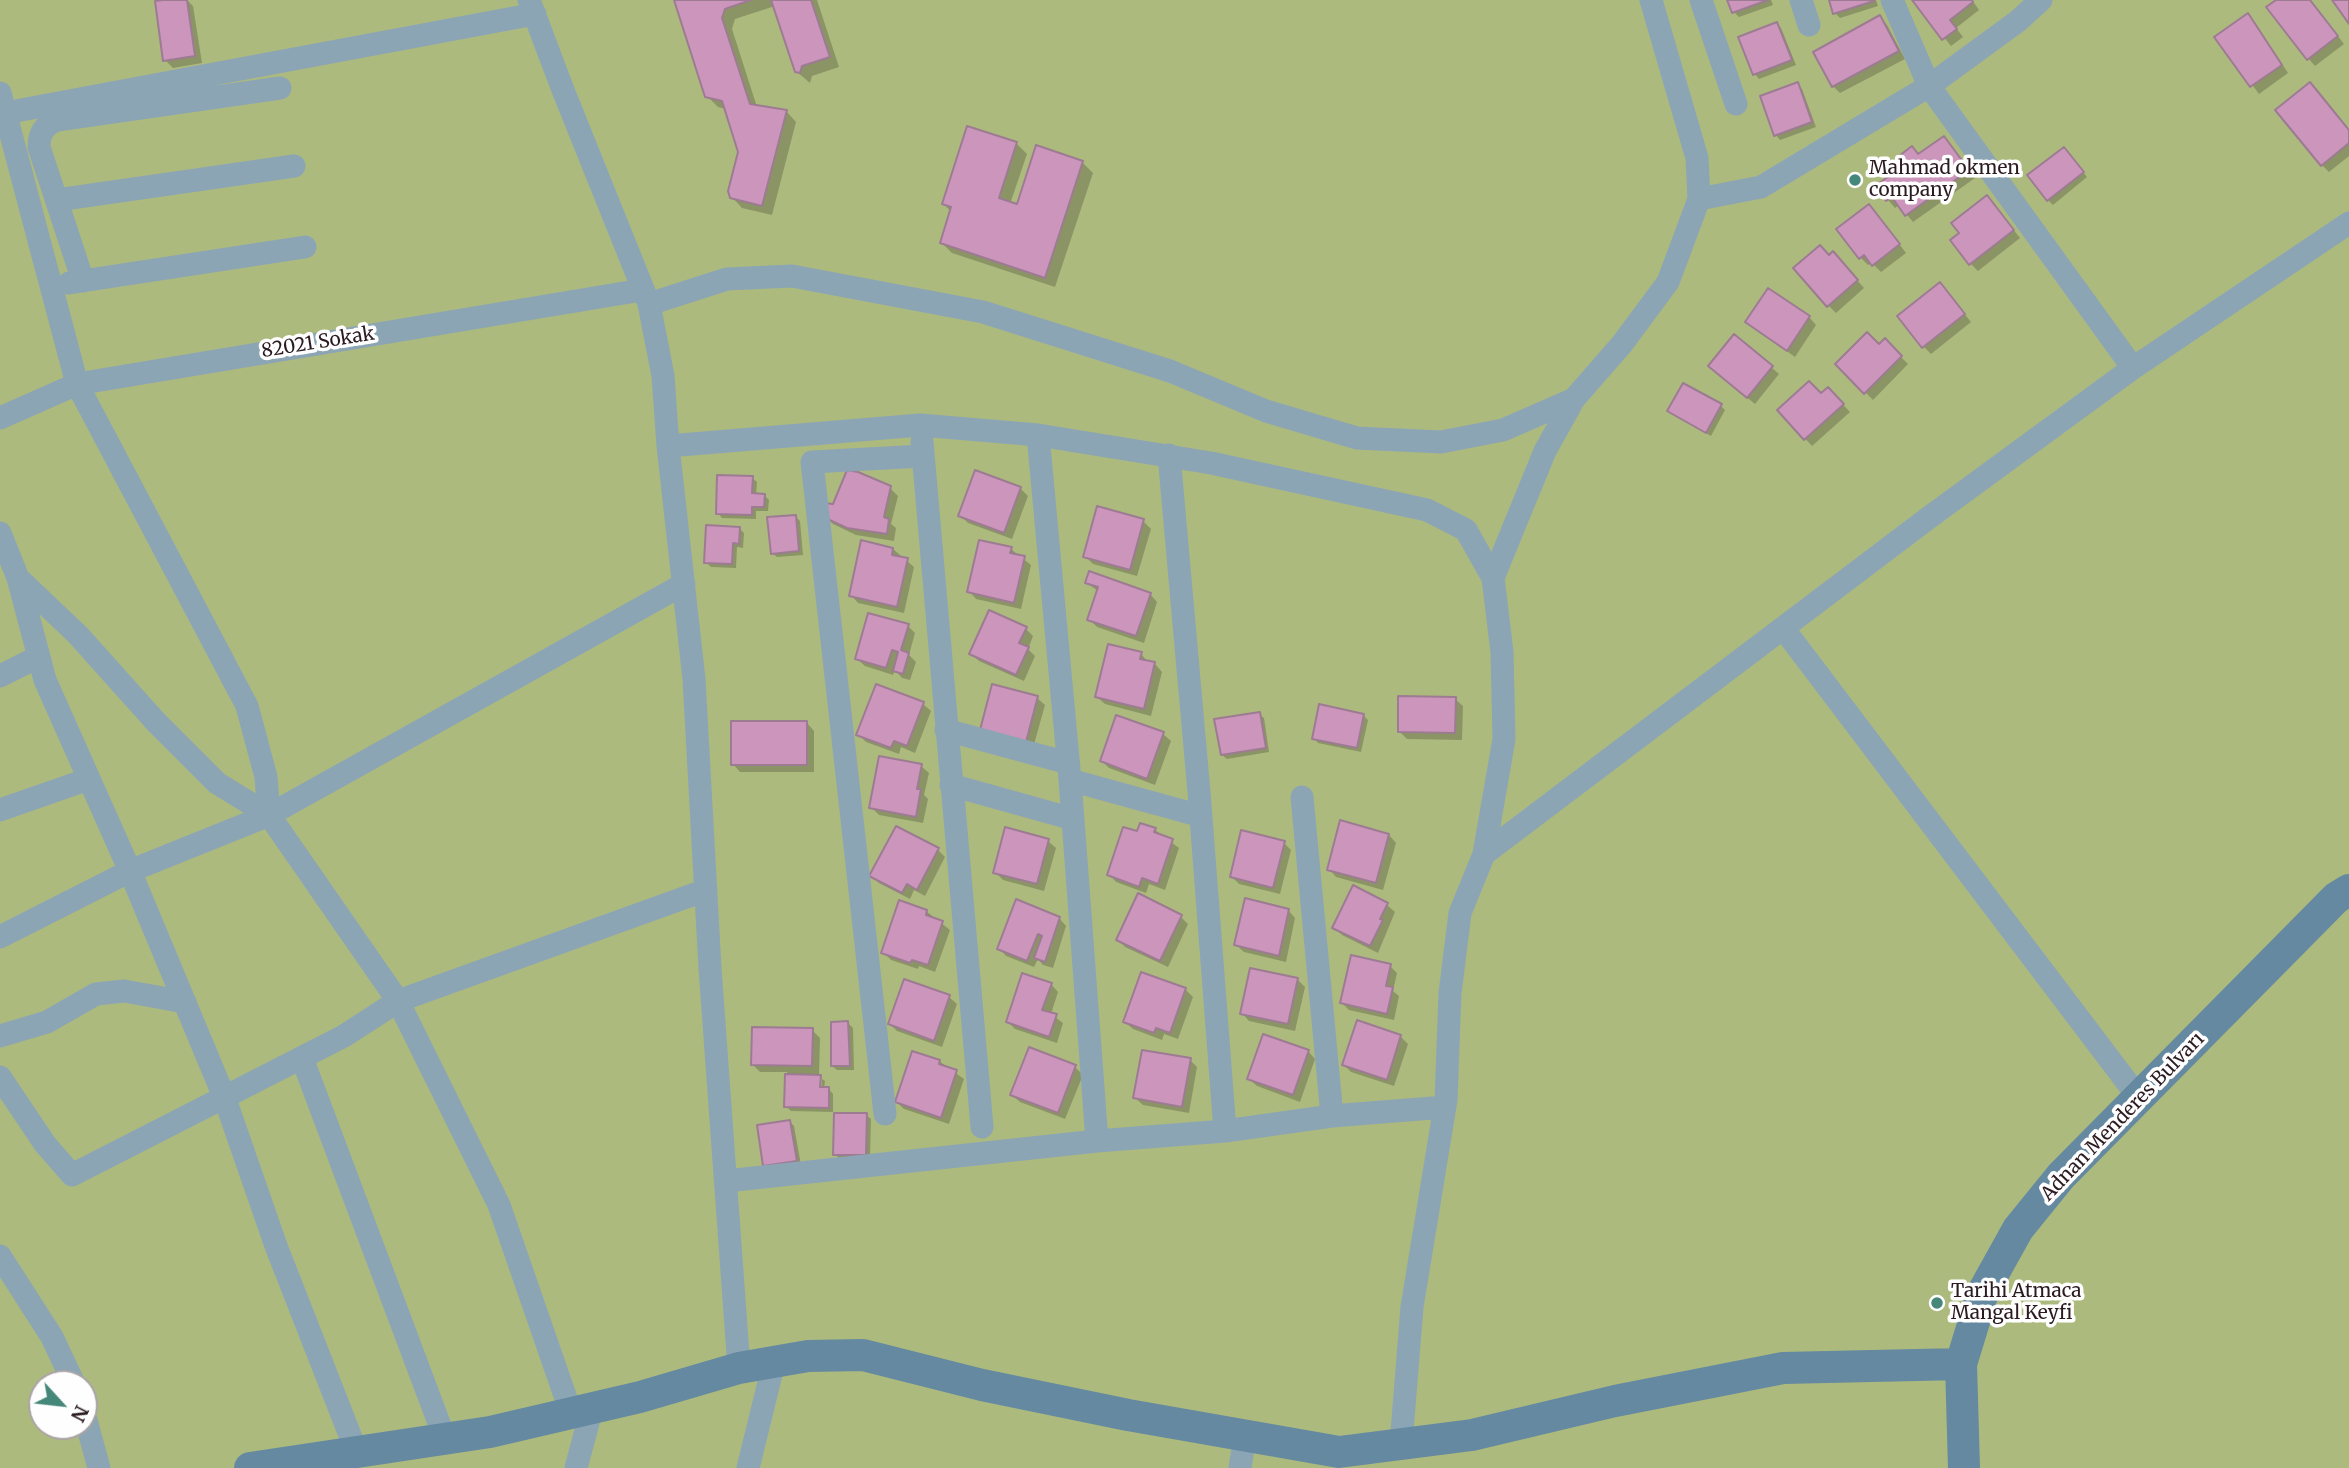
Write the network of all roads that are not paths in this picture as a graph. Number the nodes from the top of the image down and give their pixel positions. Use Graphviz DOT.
graph roads {
  1 [pos="1651,0"];
  2 [pos="1701,0"];
  3 [pos="1801,0"];
  4 [pos="1892,0"];
  5 [pos="2041,0"];
  6 [pos="532,7"];
  7 [pos="1810,25"];
  8 [pos="1929,86"];
  9 [pos="280,88"];
  10 [pos="1736,104"];
  11 [pos="1,106"];
  12 [pos="294,166"];
  13 [pos="1699,199"];
  14 [pos="57,200"];
  15 [pos="2349,223"];
  16 [pos="305,247"];
  17 [pos="83,281"];
  18 [pos="52,286"];
  19 [pos="645,297"];
  20 [pos="2133,369"];
  21 [pos="77,384"];
  22 [pos="1574,399"];
  23 [pos="0,418"];
  24 [pos="920,425"];
  25 [pos="1038,435"];
  26 [pos="668,446"];
  27 [pos="1169,455"];
  28 [pos="923,456"];
  29 [pos="0,533"];
  30 [pos="10,571"];
  31 [pos="1493,578"];
  32 [pos="684,584"];
  33 [pos="1783,628"];
  34 [pos="38,657"];
  35 [pos="0,676"];
  36 [pos="946,730"];
  37 [pos="1069,772"];
  38 [pos="89,779"];
  39 [pos="951,785"];
  40 [pos="1302,797"];
  41 [pos="0,810"];
  42 [pos="269,816"];
  43 [pos="1201,816"];
  44 [pos="1073,819"];
  45 [pos="1484,854"];
  46 [pos="130,871"];
  47 [pos="706,890"];
  48 [pos="2349,890"];
  49 [pos="0,937"];
  50 [pos="398,1001"];
  51 [pos="185,1002"];
  52 [pos="0,1036"];
  53 [pos="302,1058"];
  54 [pos="0,1077"];
  55 [pos="2139,1098"];
  56 [pos="225,1099"];
  57 [pos="1445,1107"];
  58 [pos="885,1114"];
  59 [pos="1332,1116"];
  60 [pos="982,1127"];
  61 [pos="1225,1131"];
  62 [pos="1097,1141"];
  63 [pos="726,1181"];
  64 [pos="0,1256"];
  65 [pos="774,1362"];
  66 [pos="1961,1364"];
  67 [pos="739,1368"];
  68 [pos="67,1370"];
  69 [pos="582,1411"];
  70 [pos="1245,1435"];
  71 [pos="444,1439"];
  72 [pos="91,1440"];
  73 [pos="1401,1444"];
  74 [pos="357,1453"];
  75 [pos="267,1467"];
  76 [pos="99,1468"];
  77 [pos="576,1468"];
  78 [pos="748,1468"];
  79 [pos="1240,1468"];
  80 [pos="1964,1468"];
  1 -- 13 [label="street"];
  2 -- 10 [label="street"];
  3 -- 7 [label="street"];
  4 -- 8 [label="street"];
  5 -- 8 [label="street"];
  6 -- 11 [label="street"];
  6 -- 19 [label="street"];
  8 -- 13 [label="street"];
  8 -- 20 [label="street"];
  9 -- 14 [label="street"];
  11 -- 18 [label="street"];
  12 -- 14 [label="street"];
  13 -- 22 [label="street"];
  14 -- 17 [label="street"];
  15 -- 20 [label="street"];
  16 -- 17 [label="street"];
  17 -- 18 [label="street"];
  18 -- 21 [label="street"];
  19 -- 21 [label="street, 82021 Sokak"];
  19 -- 22 [label="street, 82021 Sokak"];
  19 -- 26 [label="street"];
  20 -- 33 [label="street"];
  21 -- 23 [label="street, 82021 Sokak"];
  21 -- 42 [label="street"];
  22 -- 31 [label="street"];
  24 -- 25 [label="street"];
  24 -- 26 [label="street"];
  24 -- 28 [label="street"];
  25 -- 27 [label="street"];
  25 -- 37 [label="street"];
  26 -- 32 [label="street"];
  27 -- 31 [label="street"];
  27 -- 43 [label="street"];
  28 -- 36 [label="street"];
  28 -- 58 [label="street"];
  29 -- 30 [label="street"];
  30 -- 34 [label="street"];
  30 -- 42 [label="street"];
  31 -- 45 [label="street"];
  32 -- 42 [label="street"];
  32 -- 47 [label="street"];
  33 -- 45 [label="street"];
  33 -- 55 [label="street"];
  34 -- 35 [label="street"];
  34 -- 38 [label="street"];
  36 -- 37 [label="street"];
  36 -- 39 [label="street"];
  37 -- 43 [label="street"];
  37 -- 44 [label="street"];
  38 -- 41 [label="street"];
  38 -- 46 [label="street"];
  39 -- 44 [label="street"];
  39 -- 60 [label="street"];
  40 -- 59 [label="street"];
  42 -- 46 [label="street"];
  42 -- 50 [label="street"];
  43 -- 61 [label="street"];
  44 -- 62 [label="street"];
  45 -- 57 [label="street"];
  46 -- 49 [label="street"];
  46 -- 51 [label="street"];
  47 -- 50 [label="street"];
  47 -- 63 [label="street"];
  48 -- 55 [label="main road, Adnan Menderes Bulvarı"];
  50 -- 53 [label="street"];
  50 -- 69 [label="street"];
  51 -- 52 [label="street"];
  51 -- 56 [label="street"];
  53 -- 56 [label="street"];
  53 -- 71 [label="street"];
  54 -- 56 [label="street"];
  55 -- 66 [label="main road, Adnan Menderes Bulvarı"];
  56 -- 74 [label="street"];
  57 -- 59 [label="street"];
  57 -- 73 [label="street"];
  59 -- 61 [label="street"];
  61 -- 62 [label="street"];
  62 -- 63 [label="street"];
  63 -- 67 [label="street"];
  64 -- 68 [label="street"];
  65 -- 67 [label="main road"];
  65 -- 70 [label="main road"];
  65 -- 78 [label="street"];
  66 -- 73 [label="main road"];
  66 -- 80 [label="main road, Adnan Menderes Bulvarı"];
  67 -- 69 [label="main road"];
  69 -- 71 [label="main road"];
  69 -- 77 [label="street"];
  70 -- 73 [label="main road"];
  70 -- 79 [label="street"];
  71 -- 74 [label="main road"];
  72 -- 76 [label="street"];
  74 -- 75 [label="main road"];
}
